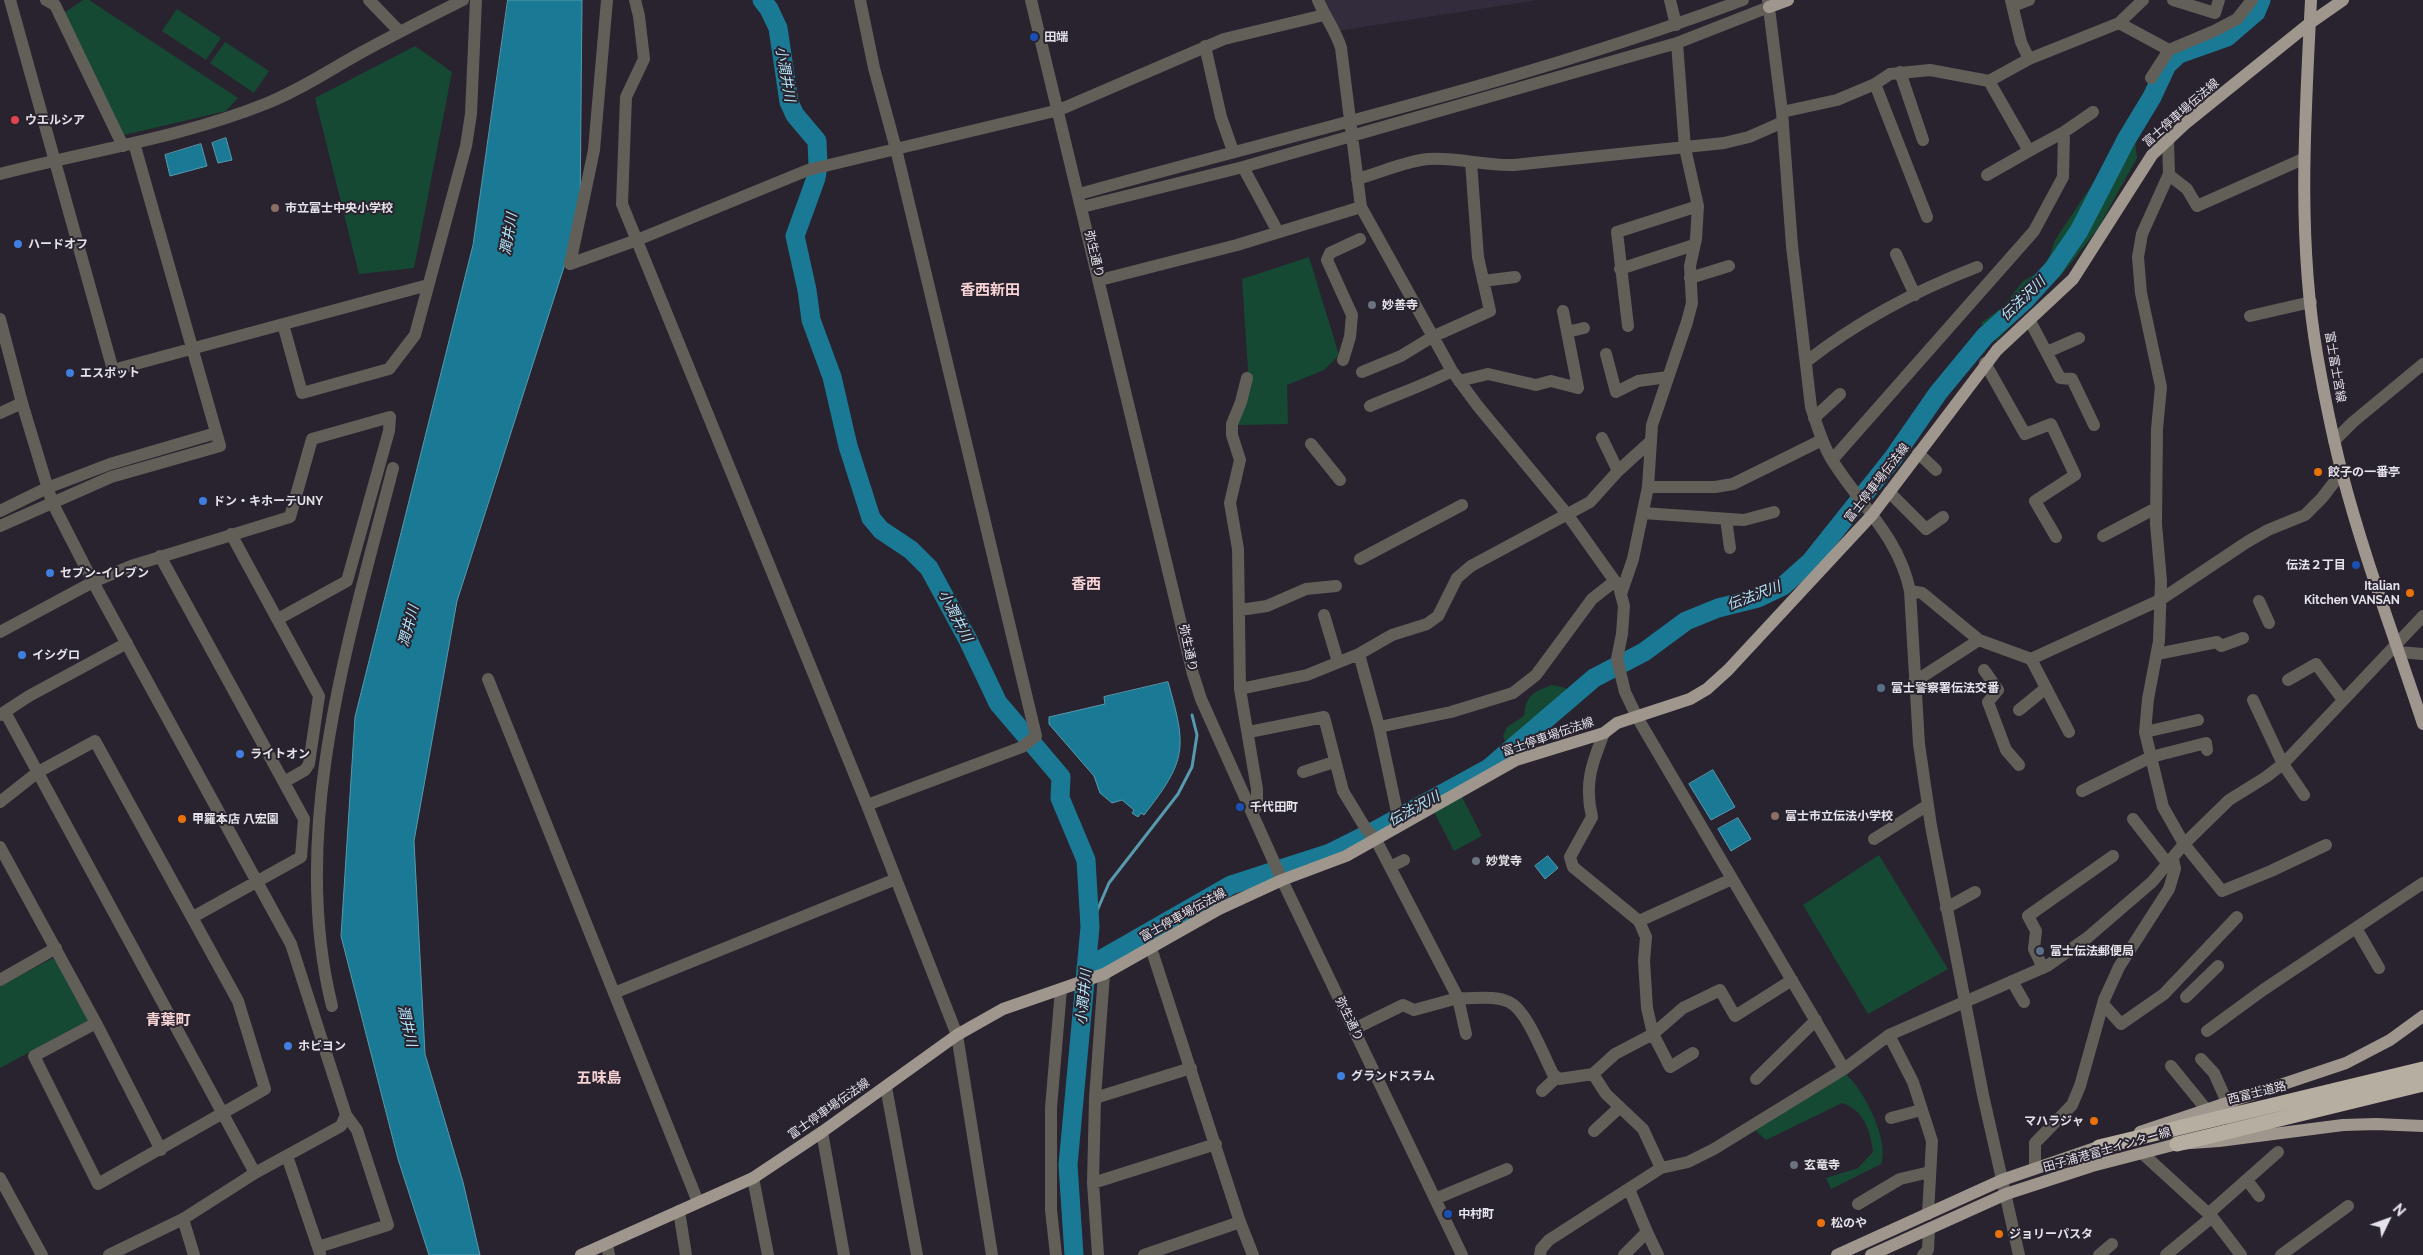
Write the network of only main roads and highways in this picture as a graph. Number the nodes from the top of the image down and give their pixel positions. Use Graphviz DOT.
graph roads {
  1 [pos="1788,0"];
  2 [pos="2311,0"];
  3 [pos="2343,0"];
  4 [pos="1768,4"];
  5 [pos="2310,24"];
  6 [pos="2423,724"];
  7 [pos="2423,1016"];
  8 [pos="2423,1024"];
  9 [pos="2390,1040"];
  10 [pos="2423,1068"];
  11 [pos="2423,1084"];
  12 [pos="2423,1126"];
  13 [pos="2177,1144"];
  14 [pos="2099,1147"];
  15 [pos="608,1249"];
  16 [pos="580,1255"];
  17 [pos="1837,1255"];
  18 [pos="1871,1255"];
  1 -- 4 [label="main road"];
  2 -- 5 [label="main road, 富士富士宮線"];
  3 -- 5 [label="main road, 富士停車場伝法線"];
  5 -- 6 [label="main road, 富士富士宮線"];
  5 -- 15 [label="main road, 富士停車場伝法線"];
  7 -- 9 [label="main road"];
  8 -- 9 [label="main road"];
  9 -- 14 [label="main road, 田子浦港富士インター線"];
  10 -- 14 [label="highway, 西富士道路"];
  11 -- 13 [label="highway"];
  12 -- 13 [label="main road, 田子浦港富士インター線"];
  13 -- 18 [label="main road, 田子浦港富士インター線"];
  14 -- 17 [label="main road, 田子浦港富士インター線"];
  15 -- 16 [label="main road, 富士停車場伝法線"];
}
